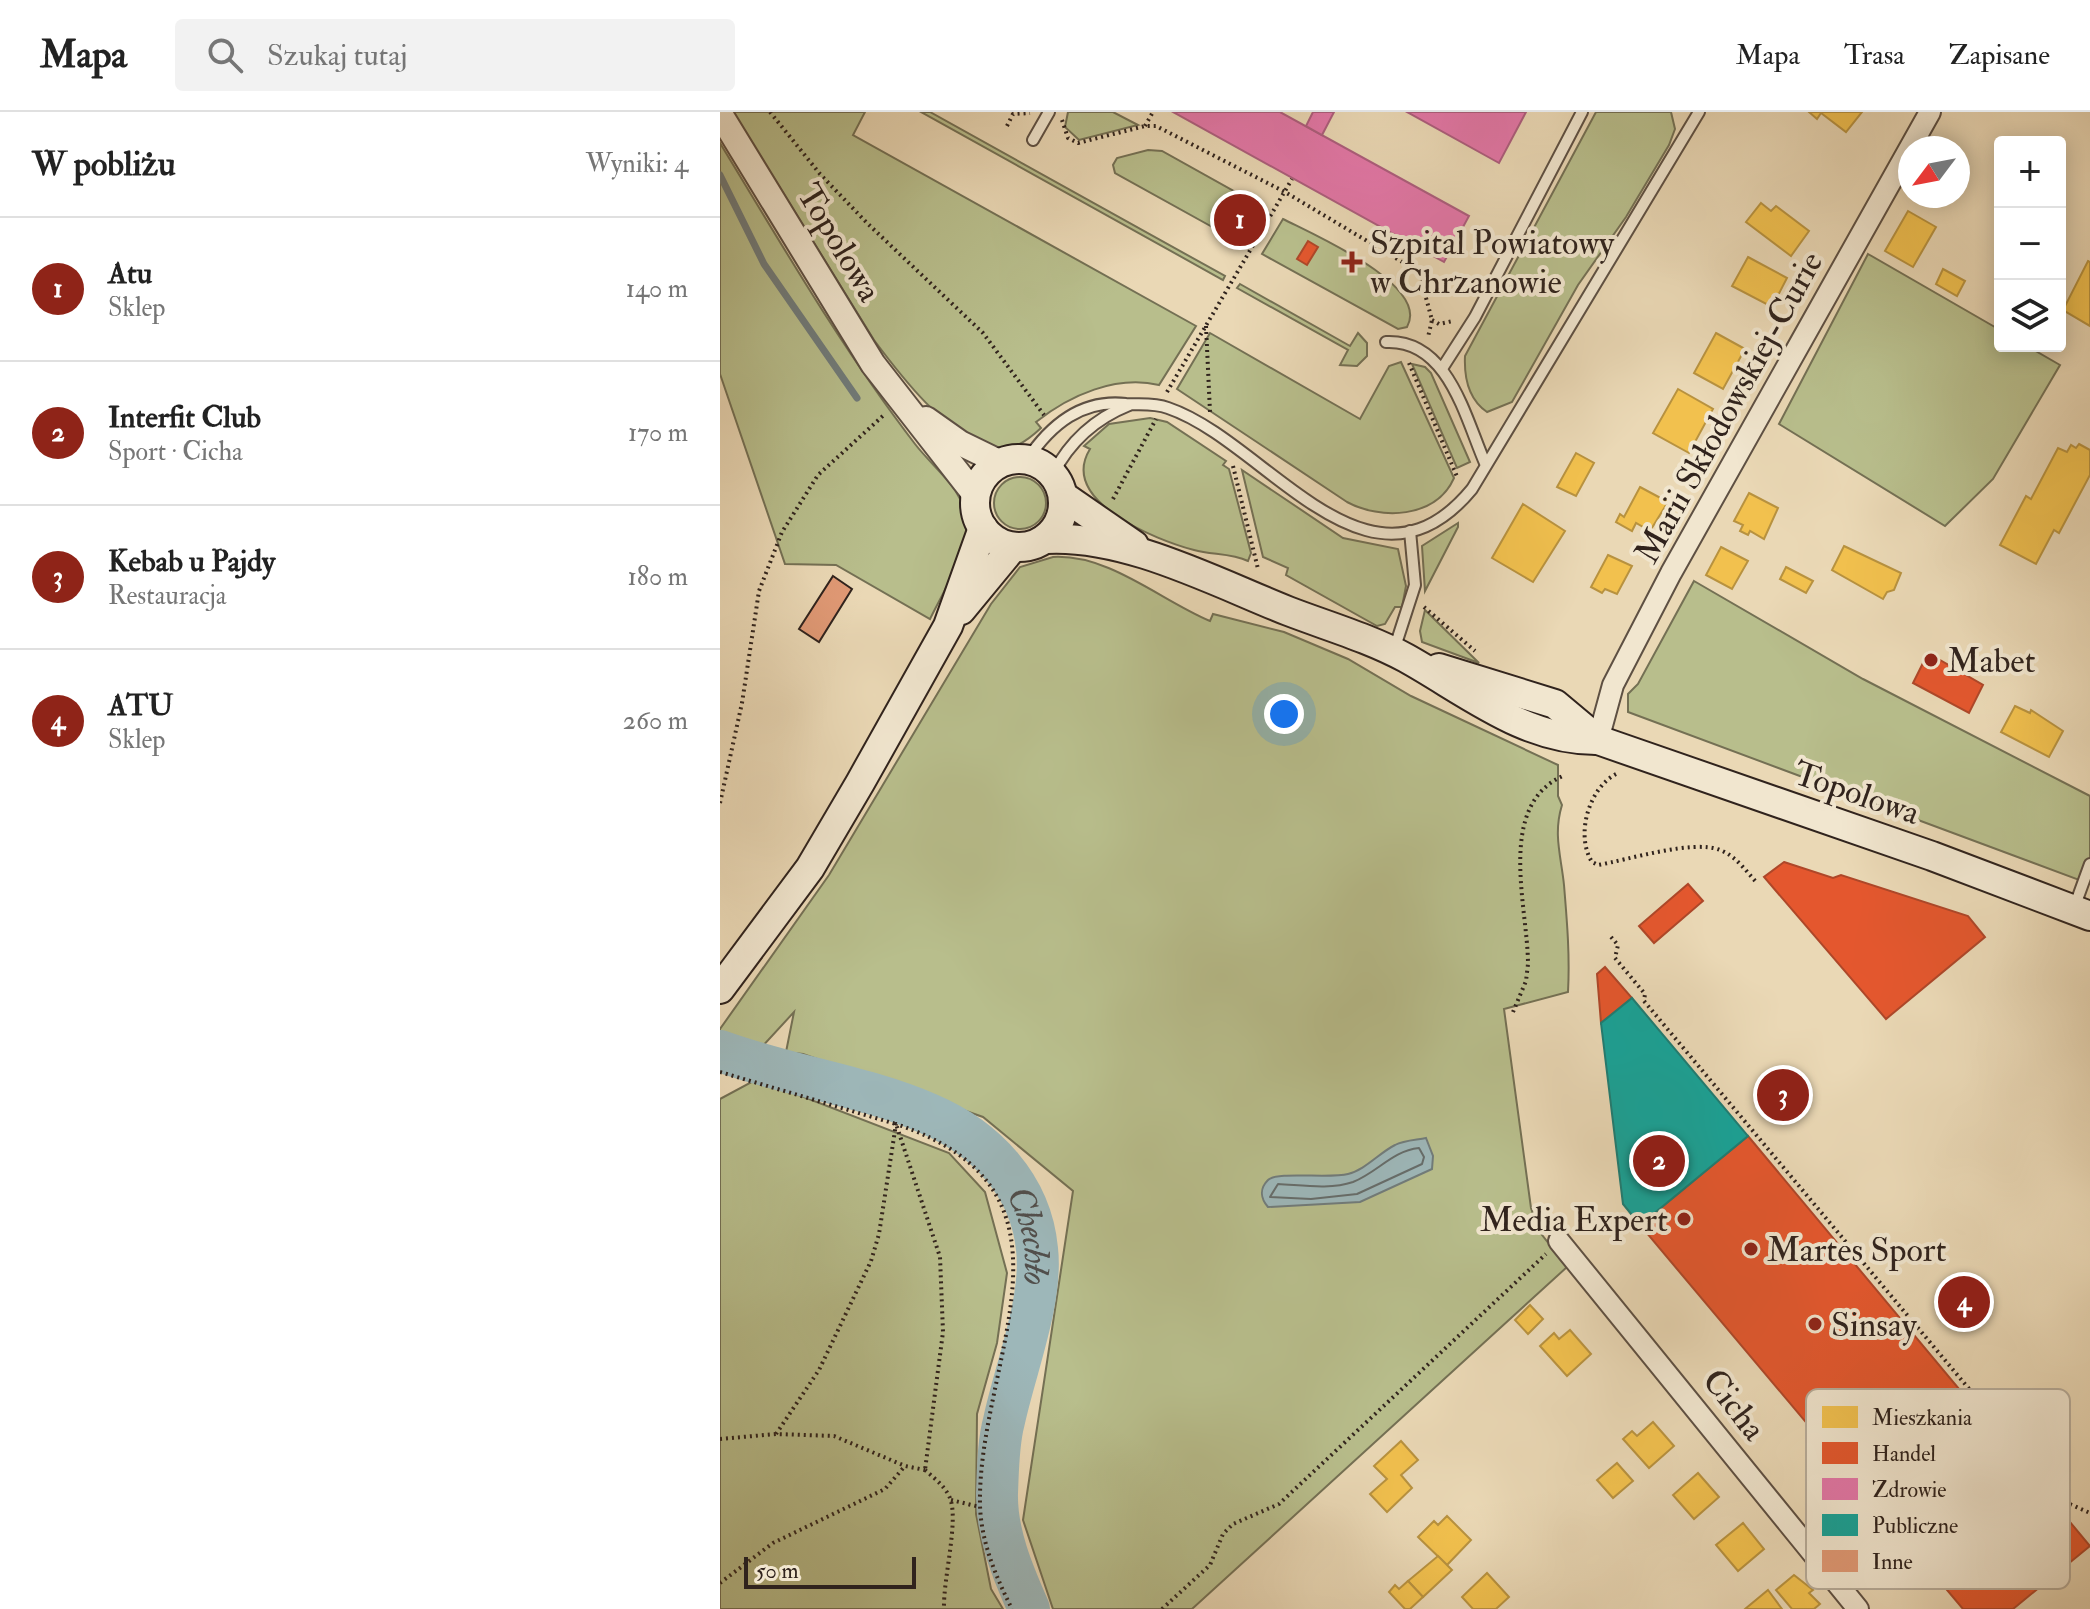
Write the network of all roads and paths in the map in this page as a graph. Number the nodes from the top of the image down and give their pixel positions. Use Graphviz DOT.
graph roads {
  1 [pos="770,112"];
  2 [pos="1031,112"];
  3 [pos="1049,112"];
  4 [pos="1065,112"];
  5 [pos="1153,112"];
  6 [pos="1582,112"];
  7 [pos="1699,112"];
  8 [pos="1930,112"];
  9 [pos="720,114"];
  10 [pos="1007,126"];
  11 [pos="1145,126"];
  12 [pos="1033,140"];
  13 [pos="1292,179"];
  14 [pos="1285,192"];
  15 [pos="1206,326"];
  16 [pos="1386,342"];
  17 [pos="1422,349"];
  18 [pos="1443,367"];
  19 [pos="1154,389"];
  20 [pos="1167,391"];
  21 [pos="1180,397"];
  22 [pos="903,401"];
  23 [pos="1130,404"];
  24 [pos="1162,407"];
  25 [pos="1201,408"];
  26 [pos="1046,418"];
  27 [pos="1014,462"];
  28 [pos="1485,463"];
  29 [pos="1233,465"];
  30 [pos="1058,485"];
  31 [pos="1453,489"];
  32 [pos="976,496"];
  33 [pos="1113,500"];
  34 [pos="983,528"];
  35 [pos="1410,531"];
  36 [pos="1045,539"];
  37 [pos="1013,547"];
  38 [pos="1148,554"];
  39 [pos="1258,569"];
  40 [pos="1423,606"];
  41 [pos="948,626"];
  42 [pos="1401,655"];
  43 [pos="1480,656"];
  44 [pos="1598,740"];
  45 [pos="1565,775"];
  46 [pos="1594,795"];
  47 [pos="720,803"];
  48 [pos="2090,864"];
  49 [pos="1757,883"];
  50 [pos="2082,913"];
  51 [pos="1611,937"];
  52 [pos="720,989"];
  53 [pos="1513,1012"];
  54 [pos="720,1072"];
  55 [pos="896,1124"];
  56 [pos="1559,1241"];
  57 [pos="1969,1389"];
  58 [pos="776,1434"];
  59 [pos="720,1439"];
  60 [pos="905,1466"];
  61 [pos="925,1470"];
  62 [pos="951,1500"];
  63 [pos="2070,1504"];
  64 [pos="980,1507"];
  65 [pos="2090,1513"];
  66 [pos="1806,1545"];
  67 [pos="720,1583"];
  68 [pos="1842,1589"];
  69 [pos="944,1609"];
  70 [pos="1012,1609"];
  71 [pos="1162,1609"];
  72 [pos="1858,1609"];
  1 -- 26 [label="path"];
  2 -- 10 [label="path"];
  3 -- 12 [label="lane"];
  4 -- 11 [label="path"];
  5 -- 11 [label="path"];
  6 -- 18 [label="lane"];
  7 -- 28 [label="lane"];
  8 -- 44 [label="street, Marii Skłodowskiej-Curie"];
  9 -- 22 [label="street, Topolowa"];
  11 -- 14 [label="path"];
  13 -- 14 [label="path"];
  14 -- 15 [label="path"];
  14 -- 17 [label="path"];
  15 -- 20 [label="path"];
  15 -- 25 [label="path"];
  16 -- 17 [label="lane"];
  17 -- 18 [label="lane"];
  17 -- 31 [label="path"];
  18 -- 28 [label="lane"];
  19 -- 20 [label="path"];
  20 -- 21 [label="path"];
  20 -- 24 [label="path"];
  22 -- 27 [label="street, Topolowa"];
  22 -- 32 [label="street, Topolowa"];
  22 -- 47 [label="path"];
  23 -- 24 [label="lane"];
  23 -- 27 [label="lane"];
  23 -- 30 [label="lane"];
  24 -- 33 [label="path"];
  24 -- 35 [label="lane"];
  27 -- 30 [label="main road"];
  27 -- 32 [label="main road"];
  28 -- 35 [label="lane"];
  29 -- 39 [label="path"];
  30 -- 36 [label="main road"];
  30 -- 38 [label="main road, Topolowa"];
  32 -- 34 [label="main road"];
  34 -- 37 [label="main road"];
  34 -- 41 [label="main road"];
  35 -- 42 [label="lane"];
  36 -- 37 [label="main road"];
  36 -- 38 [label="main road, Topolowa"];
  37 -- 41 [label="main road"];
  38 -- 42 [label="main road, Topolowa"];
  40 -- 43 [label="path"];
  41 -- 52 [label="main road"];
  42 -- 44 [label="main road, Topolowa"];
  44 -- 50 [label="main road, Topolowa"];
  45 -- 53 [label="path"];
  46 -- 49 [label="path"];
  48 -- 50 [label="lane"];
  51 -- 57 [label="path"];
  54 -- 55 [label="path"];
  55 -- 58 [label="path"];
  55 -- 61 [label="path"];
  55 -- 64 [label="path"];
  56 -- 66 [label="street, Cicha"];
  56 -- 71 [label="path"];
  58 -- 59 [label="path"];
  58 -- 60 [label="path"];
  60 -- 61 [label="path"];
  60 -- 67 [label="path"];
  61 -- 62 [label="path"];
  62 -- 64 [label="path"];
  62 -- 69 [label="path"];
  63 -- 65 [label="path"];
  64 -- 70 [label="path"];
  68 -- 72 [label="street, Cicha"];
}
